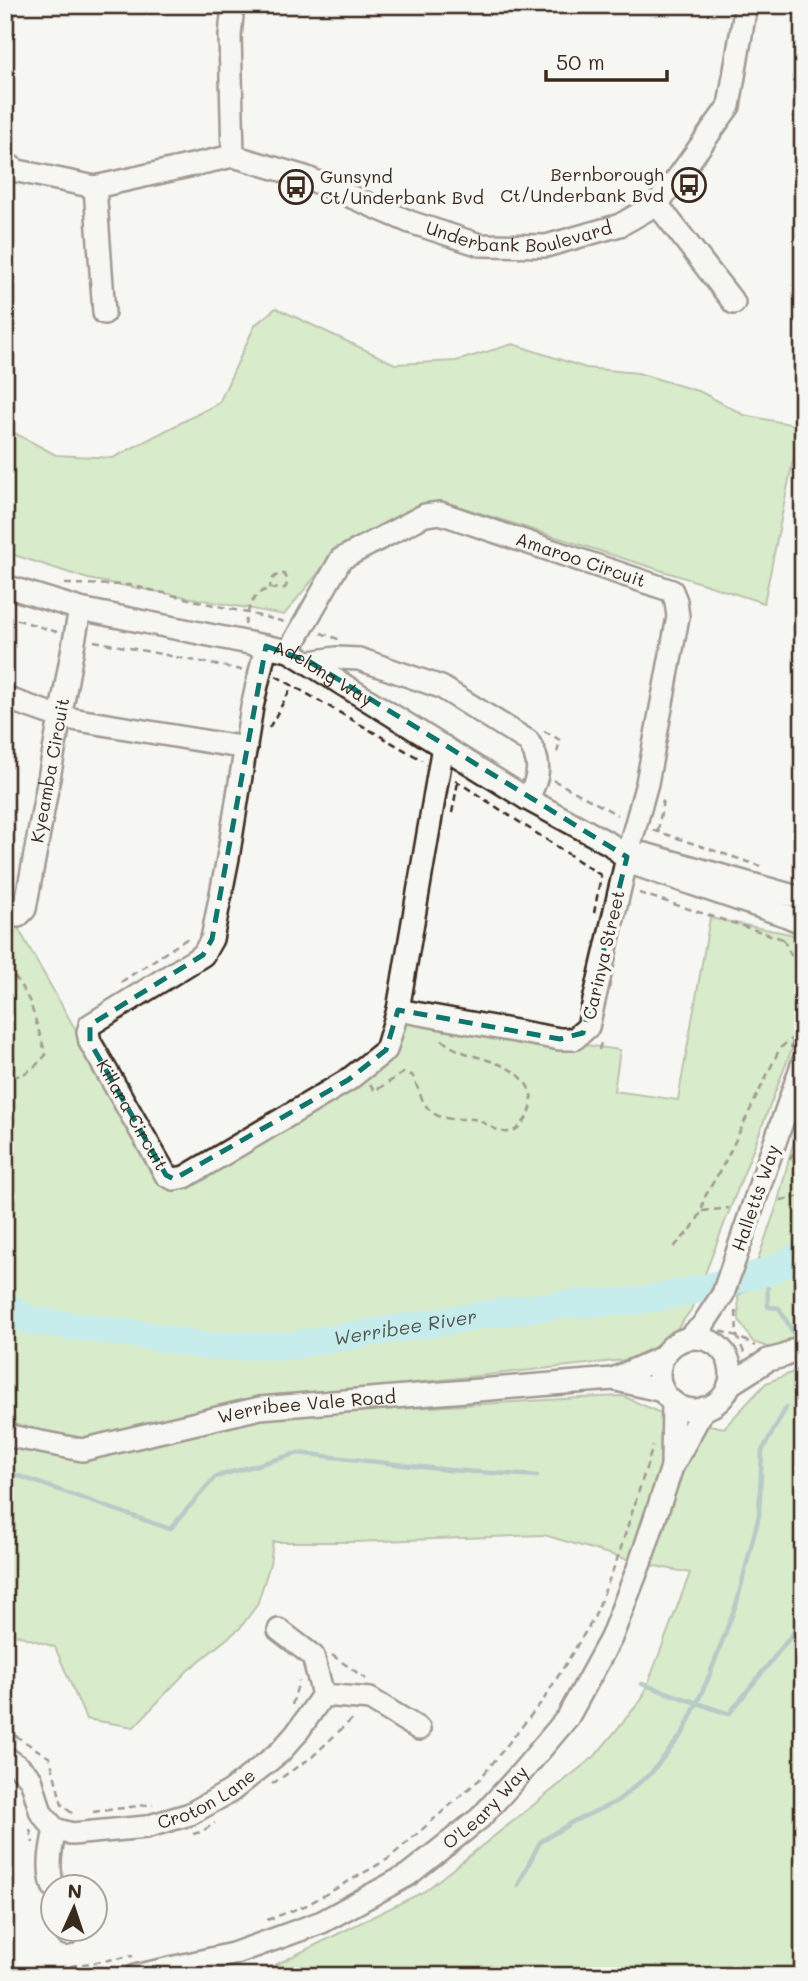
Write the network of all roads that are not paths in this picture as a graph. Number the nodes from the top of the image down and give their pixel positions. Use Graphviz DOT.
graph roads {
  1 [pos="233,5"];
  2 [pos="746,5"];
  3 [pos="233,156"];
  4 [pos="5,163"];
  5 [pos="95,187"];
  6 [pos="657,204"];
  7 [pos="734,303"];
  8 [pos="104,313"];
  9 [pos="11,578"];
  10 [pos="80,609"];
  11 [pos="266,646"];
  12 [pos="289,652"];
  13 [pos="310,662"];
  14 [pos="5,698"];
  15 [pos="60,717"];
  16 [pos="443,746"];
  17 [pos="246,748"];
  18 [pos="527,799"];
  19 [pos="623,851"];
  20 [pos="803,896"];
  21 [pos="5,914"];
  22 [pos="803,923"];
  23 [pos="398,1010"];
  24 [pos="803,1062"];
  25 [pos="729,1298"];
  26 [pos="687,1339"];
  27 [pos="803,1345"];
  28 [pos="730,1346"];
  29 [pos="767,1352"];
  30 [pos="663,1357"];
  31 [pos="613,1379"];
  32 [pos="729,1385"];
  33 [pos="668,1397"];
  34 [pos="704,1408"];
  35 [pos="5,1435"];
  36 [pos="672,1467"];
  37 [pos="279,1630"];
  38 [pos="323,1695"];
  39 [pos="419,1729"];
  40 [pos="5,1757"];
  41 [pos="55,1829"];
  42 [pos="50,1872"];
  43 [pos="135,1976"];
  1 -- 3 [label="street"];
  2 -- 6 [label="street, Underbank Boulevard"];
  3 -- 5 [label="street, Underbank Boulevard"];
  3 -- 6 [label="street, Underbank Boulevard"];
  4 -- 5 [label="street, Underbank Boulevard"];
  5 -- 8 [label="street"];
  6 -- 7 [label="street"];
  9 -- 10 [label="street, Adelong Way"];
  10 -- 11 [label="street, Adelong Way"];
  10 -- 15 [label="street, Kyeamba Circuit"];
  11 -- 12 [label="street, Adelong Way"];
  11 -- 17 [label="street, Killara Circuit"];
  12 -- 13 [label="street, Adelong Way"];
  12 -- 19 [label="street, Amaroo Circuit"];
  13 -- 16 [label="street, Adelong Way"];
  13 -- 18 [label="street"];
  14 -- 15 [label="street"];
  15 -- 17 [label="street"];
  15 -- 21 [label="street, Kyeamba Circuit"];
  16 -- 18 [label="street, Adelong Way"];
  16 -- 23 [label="street, Killara Circuit"];
  17 -- 23 [label="street, Killara Circuit"];
  18 -- 19 [label="street, Adelong Way"];
  19 -- 20 [label="street, Adelong Way"];
  19 -- 22 [label="street, Adelong Way"];
  19 -- 23 [label="street, Carinya Street"];
  24 -- 25 [label="street, Halletts Way, bridge"];
  25 -- 26 [label="street, Halletts Way"];
  25 -- 28 [label="street, Halletts Way"];
  26 -- 28 [label="street"];
  26 -- 30 [label="street"];
  27 -- 29 [label="street"];
  28 -- 29 [label="street"];
  28 -- 32 [label="street"];
  29 -- 32 [label="street"];
  30 -- 31 [label="street, Werribee Vale Road"];
  30 -- 33 [label="street"];
  31 -- 33 [label="street, Werribee Vale Road"];
  31 -- 35 [label="street, Werribee Vale Road"];
  32 -- 34 [label="street"];
  33 -- 34 [label="street"];
  33 -- 36 [label="street, O'Leary Way"];
  34 -- 36 [label="street, O'Leary Way"];
  36 -- 43 [label="street, O'Leary Way"];
  37 -- 38 [label="street"];
  38 -- 39 [label="street"];
  38 -- 41 [label="street, Croton Lane"];
  40 -- 41 [label="street"];
  41 -- 42 [label="street"];
}
